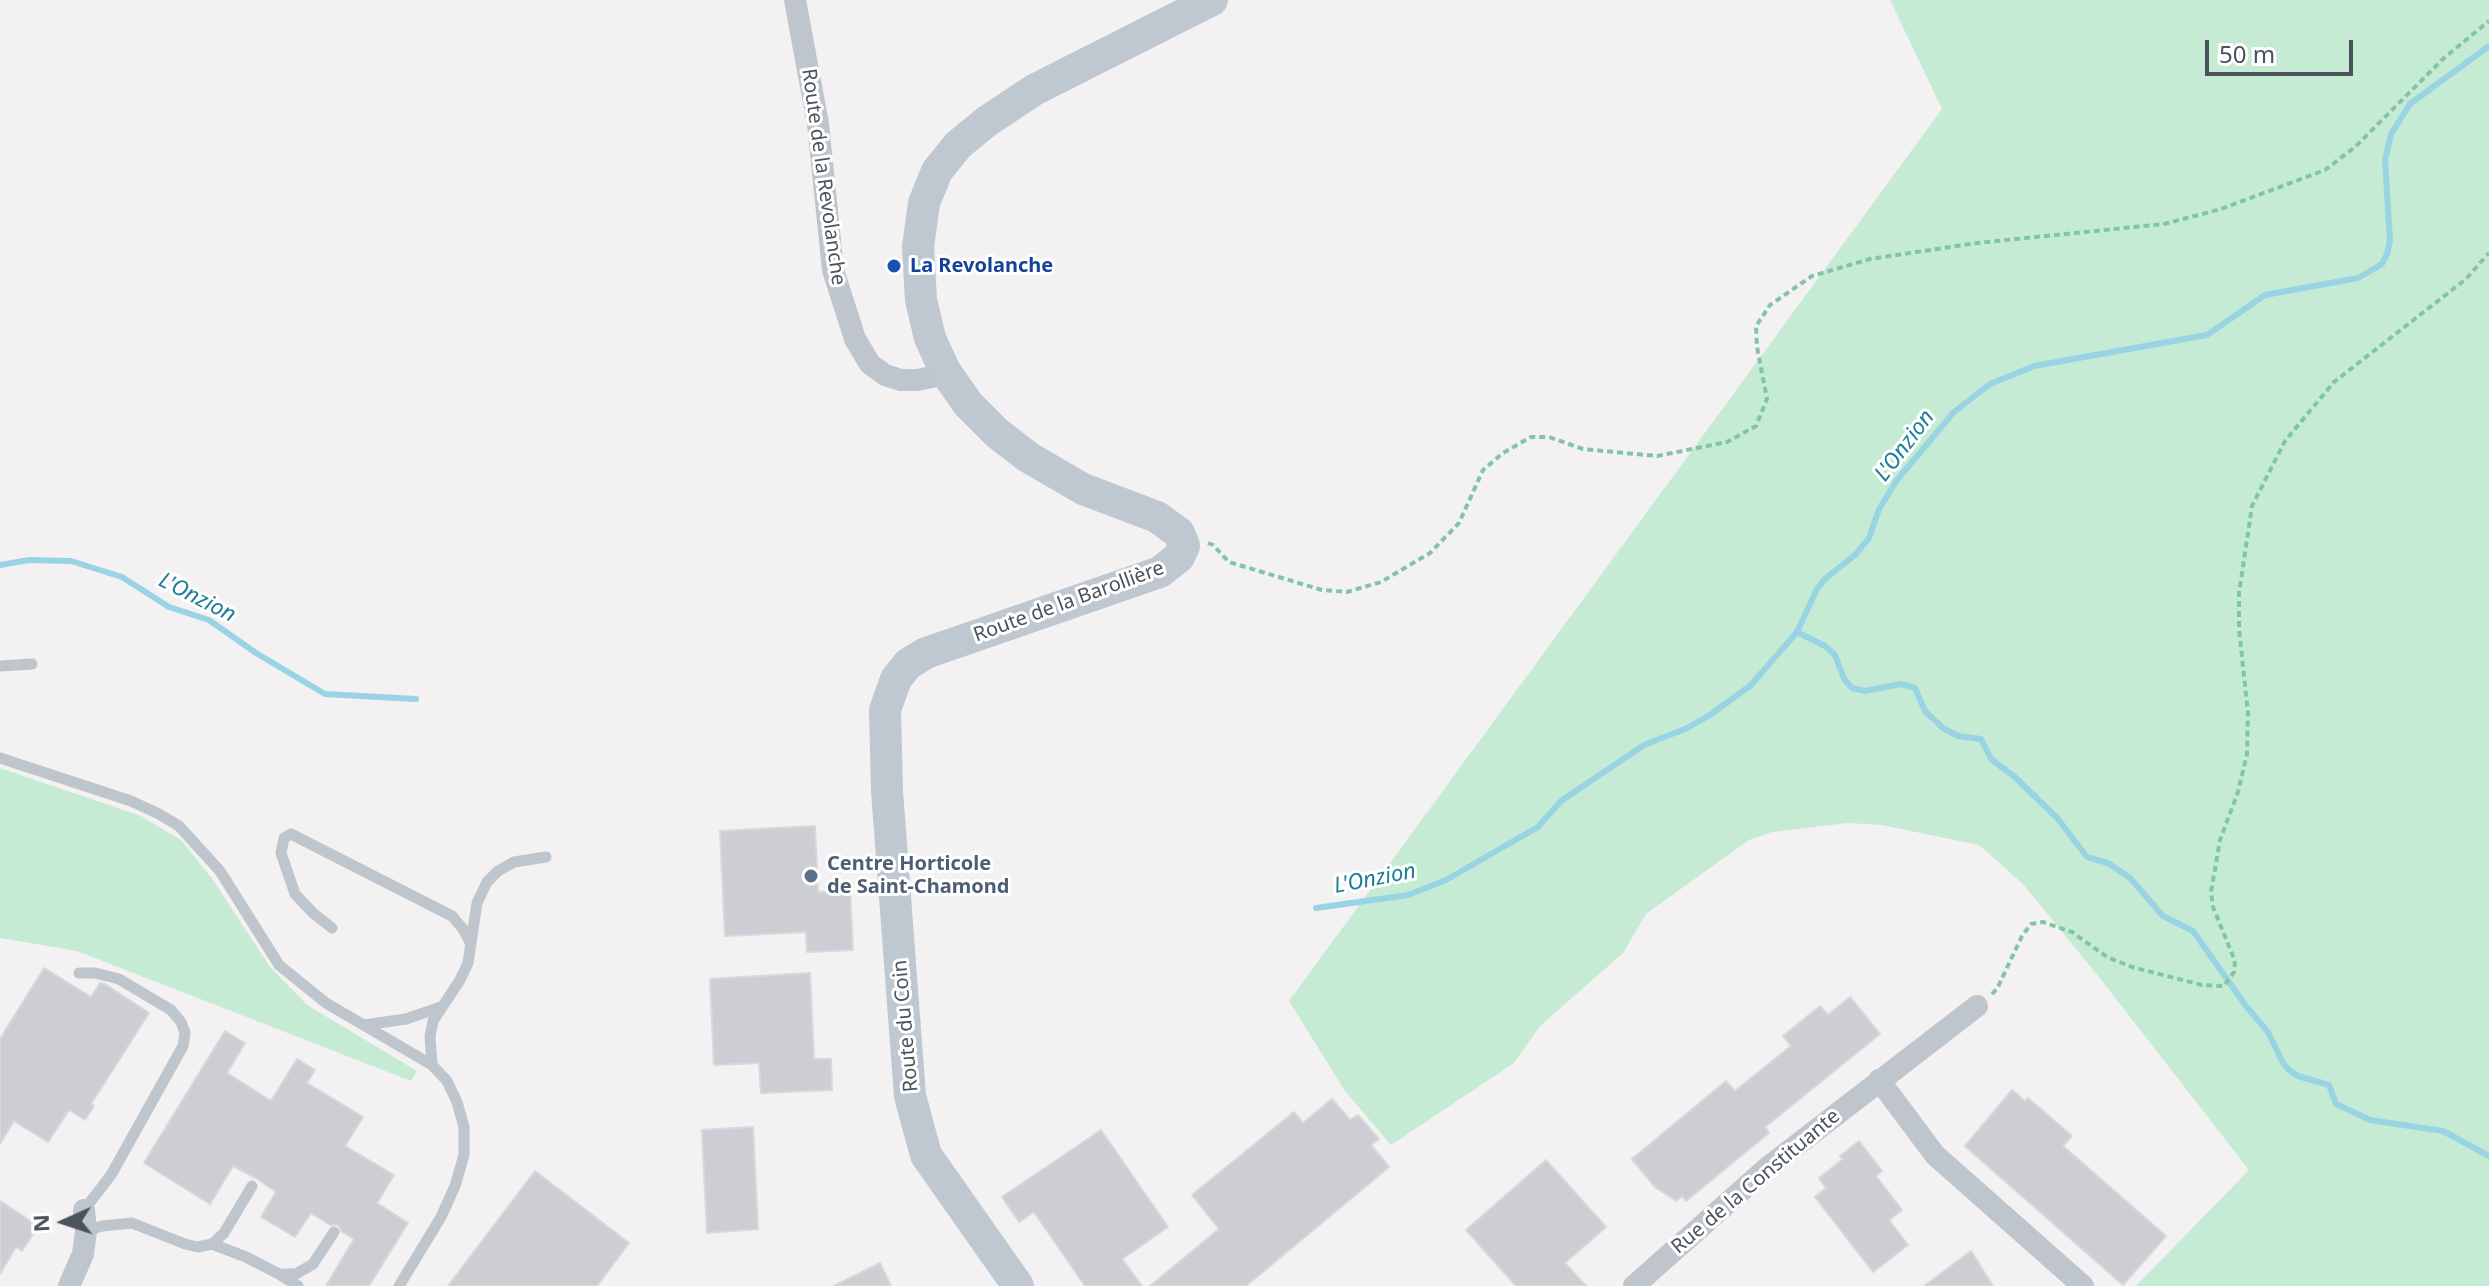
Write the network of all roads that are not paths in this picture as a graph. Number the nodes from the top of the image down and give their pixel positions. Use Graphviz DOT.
graph roads {
  1 [pos="795,0"];
  2 [pos="1212,0"];
  3 [pos="945,371"];
  4 [pos="32,664"];
  5 [pos="0,666"];
  6 [pos="0,758"];
  7 [pos="887,785"];
  8 [pos="546,857"];
  9 [pos="332,928"];
  10 [pos="471,944"];
  11 [pos="79,973"];
  12 [pos="1977,1006"];
  13 [pos="441,1007"];
  14 [pos="364,1025"];
  15 [pos="432,1065"];
  16 [pos="1879,1080"];
  17 [pos="252,1186"];
  18 [pos="85,1221"];
  19 [pos="334,1232"];
  20 [pos="212,1244"];
  21 [pos="279,1274"];
  22 [pos="69,1286"];
  23 [pos="298,1286"];
  24 [pos="399,1286"];
  25 [pos="1018,1286"];
  26 [pos="1634,1286"];
  27 [pos="2083,1286"];
  1 -- 3 [label="street, Route de la Revolanche"];
  2 -- 3 [label="main road"];
  3 -- 7 [label="main road, Route de la Barollière"];
  4 -- 5 [label="lane"];
  6 -- 14 [label="lane"];
  7 -- 25 [label="main road, Route du Coin"];
  8 -- 10 [label="lane"];
  9 -- 10 [label="lane"];
  10 -- 13 [label="lane"];
  11 -- 18 [label="lane"];
  12 -- 16 [label="street, Rue de la Constituante"];
  13 -- 14 [label="lane"];
  13 -- 15 [label="lane"];
  14 -- 15 [label="lane"];
  15 -- 24 [label="lane"];
  16 -- 26 [label="street, Rue de la Constituante"];
  16 -- 27 [label="street"];
  17 -- 20 [label="lane"];
  18 -- 20 [label="lane"];
  18 -- 22 [label="street"];
  19 -- 21 [label="lane"];
  20 -- 21 [label="lane"];
  21 -- 23 [label="lane"];
}
